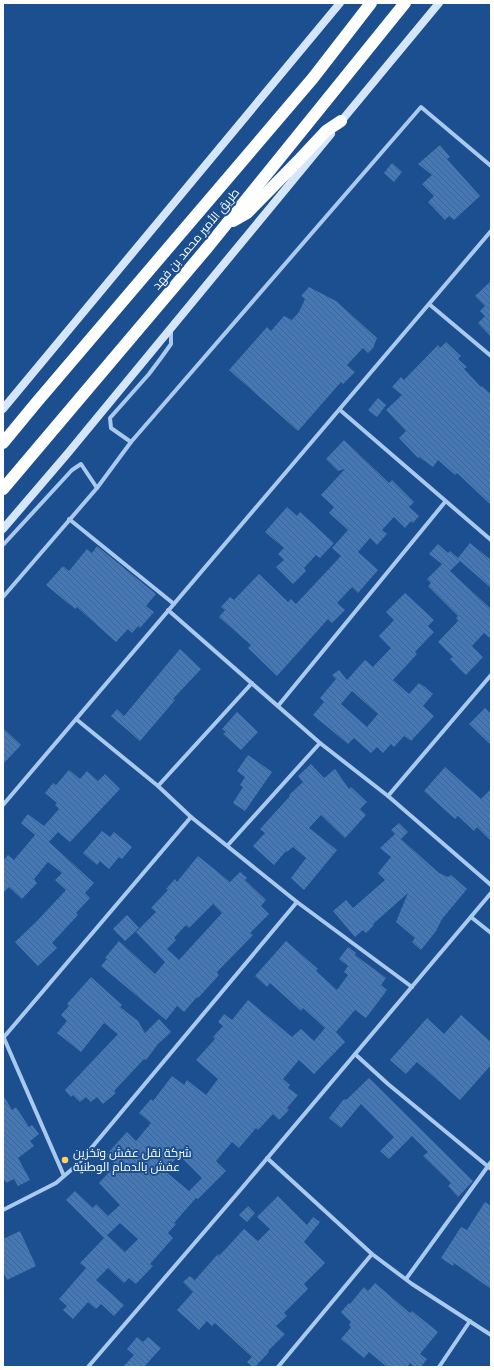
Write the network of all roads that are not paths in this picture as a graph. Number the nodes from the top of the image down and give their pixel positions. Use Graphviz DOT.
graph roads {
  1 [pos="340,3"];
  2 [pos="371,3"];
  3 [pos="405,3"];
  4 [pos="439,3"];
  5 [pos="341,121"];
  6 [pos="491,166"];
  7 [pos="225,226"];
  8 [pos="491,231"];
  9 [pos="429,304"];
  10 [pos="170,328"];
  11 [pos="491,356"];
  12 [pos="3,409"];
  13 [pos="340,410"];
  14 [pos="131,442"];
  15 [pos="3,443"];
  16 [pos="97,488"];
  17 [pos="3,489"];
  18 [pos="445,502"];
  19 [pos="70,519"];
  20 [pos="3,529"];
  21 [pos="491,540"];
  22 [pos="3,545"];
  23 [pos="3,597"];
  24 [pos="174,604"];
  25 [pos="168,610"];
  26 [pos="491,675"];
  27 [pos="252,683"];
  28 [pos="278,706"];
  29 [pos="76,719"];
  30 [pos="320,743"];
  31 [pos="158,786"];
  32 [pos="388,796"];
  33 [pos="3,805"];
  34 [pos="191,817"];
  35 [pos="228,845"];
  36 [pos="491,885"];
  37 [pos="491,893"];
  38 [pos="297,902"];
  39 [pos="471,917"];
  40 [pos="491,933"];
  41 [pos="412,987"];
  42 [pos="3,1036"];
  43 [pos="355,1054"];
  44 [pos="267,1158"];
  45 [pos="491,1162"];
  46 [pos="489,1167"];
  47 [pos="64,1176"];
  48 [pos="3,1210"];
  49 [pos="372,1254"];
  50 [pos="406,1279"];
  51 [pos="470,1321"];
  52 [pos="491,1334"];
  53 [pos="88,1367"];
  54 [pos="278,1367"];
  55 [pos="439,1367"];
  1 -- 12 [label="main road"];
  2 -- 15 [label="highway, طريق الأمير محمد بن فهد"];
  3 -- 7 [label="highway, طريق الأمير محمد بن فهد"];
  4 -- 5 [label="main road"];
  5 -- 7 [label="highway"];
  5 -- 10 [label="main road"];
  6 -- 14 [label="street"];
  7 -- 17 [label="highway, طريق الأمير محمد بن فهد"];
  8 -- 9 [label="street"];
  9 -- 11 [label="street"];
  9 -- 13 [label="street"];
  10 -- 14 [label="street"];
  10 -- 20 [label="main road"];
  13 -- 18 [label="street"];
  13 -- 24 [label="street"];
  14 -- 16 [label="street"];
  16 -- 19 [label="street"];
  16 -- 22 [label="street"];
  18 -- 21 [label="street"];
  18 -- 28 [label="street"];
  19 -- 23 [label="street"];
  19 -- 24 [label="street"];
  24 -- 25 [label="street"];
  25 -- 27 [label="street"];
  25 -- 29 [label="street"];
  26 -- 32 [label="street"];
  27 -- 28 [label="street"];
  27 -- 31 [label="street"];
  28 -- 30 [label="street"];
  29 -- 31 [label="street"];
  29 -- 33 [label="street"];
  30 -- 32 [label="street"];
  30 -- 35 [label="street"];
  31 -- 34 [label="street"];
  32 -- 36 [label="street"];
  34 -- 35 [label="street"];
  34 -- 42 [label="street"];
  35 -- 38 [label="street"];
  37 -- 39 [label="street"];
  38 -- 41 [label="street"];
  38 -- 47 [label="street"];
  39 -- 40 [label="street"];
  39 -- 41 [label="street"];
  41 -- 43 [label="street"];
  42 -- 47 [label="street"];
  43 -- 44 [label="street"];
  43 -- 46 [label="street"];
  44 -- 49 [label="street"];
  44 -- 53 [label="street"];
  45 -- 46 [label="street"];
  46 -- 50 [label="street"];
  47 -- 48 [label="street"];
  49 -- 50 [label="street"];
  49 -- 54 [label="street"];
  50 -- 51 [label="street"];
  51 -- 52 [label="street"];
  51 -- 55 [label="street"];
}
